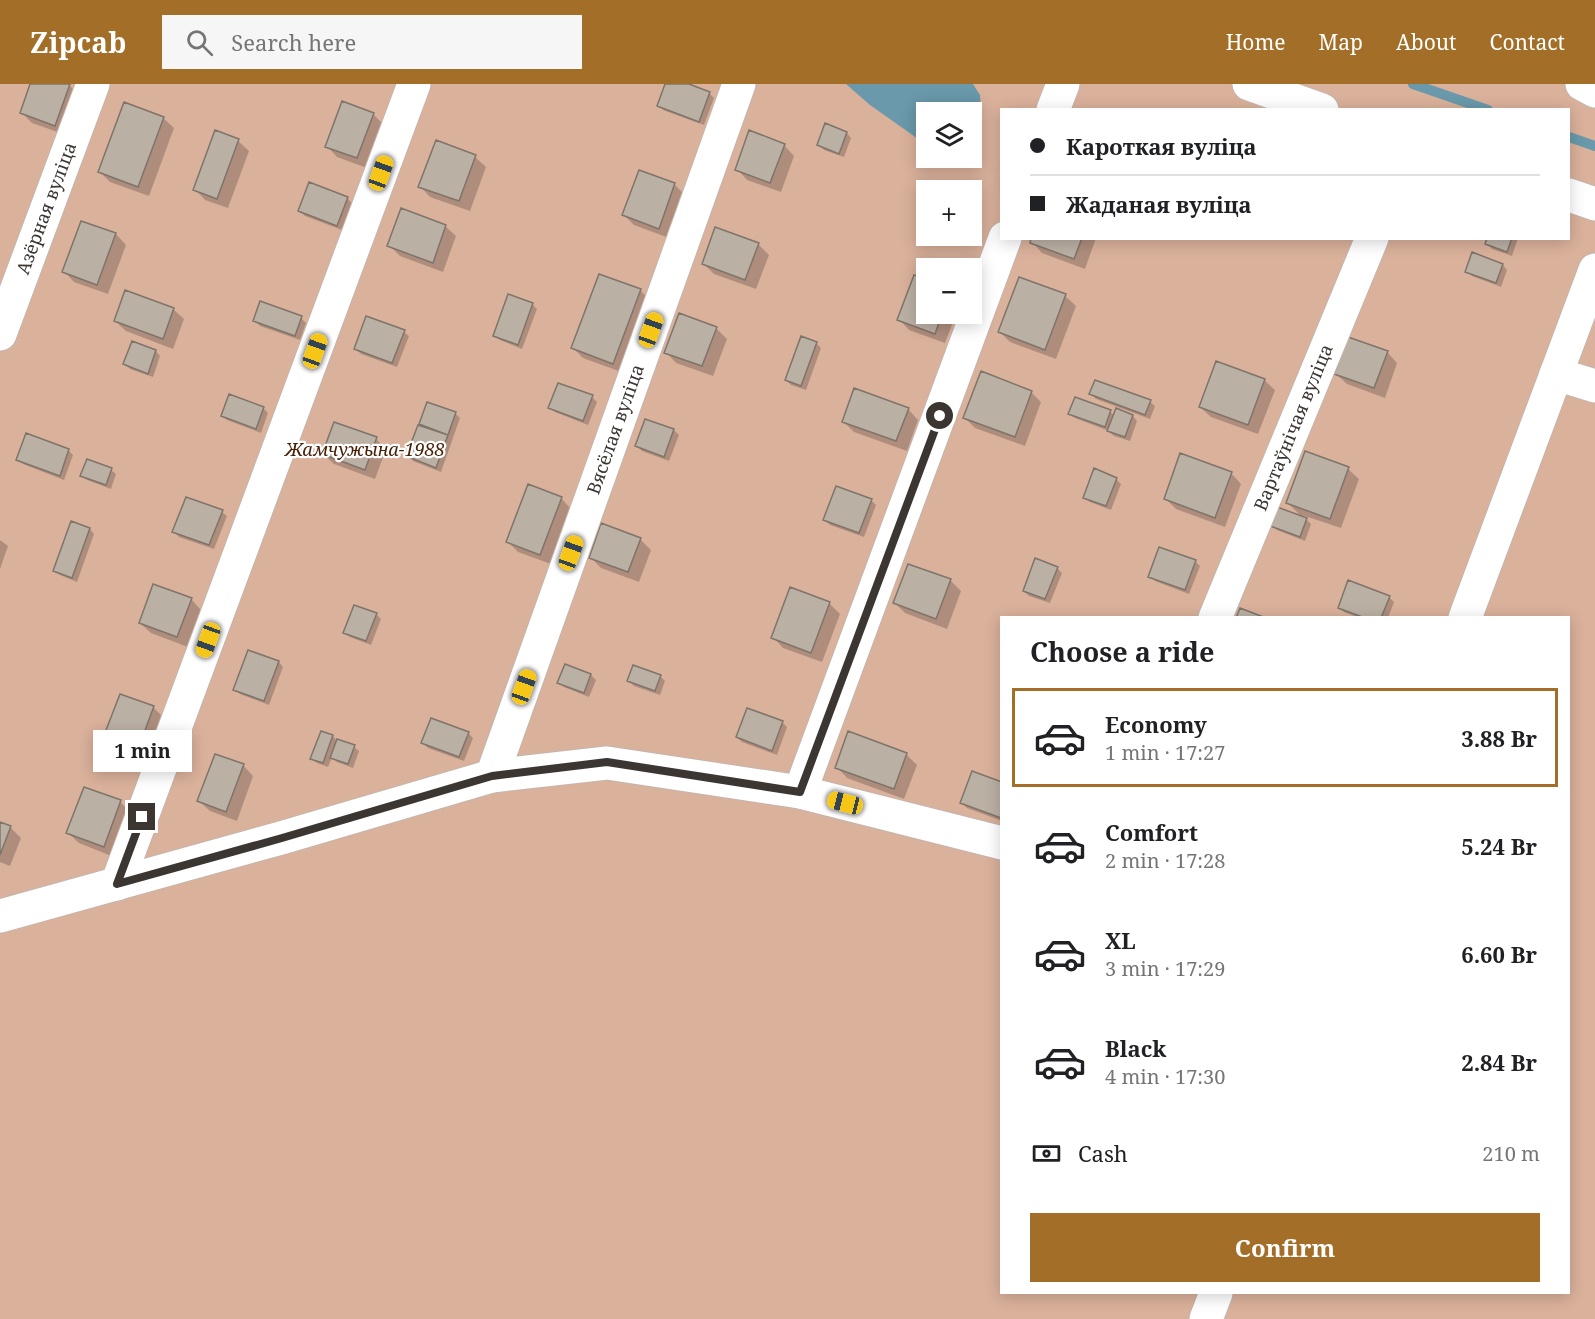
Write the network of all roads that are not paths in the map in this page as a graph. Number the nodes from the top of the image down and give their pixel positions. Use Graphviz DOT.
graph roads {
  1 [pos="93,84"];
  2 [pos="414,84"];
  3 [pos="739,84"];
  4 [pos="1063,84"];
  5 [pos="1249,84"];
  6 [pos="1582,84"];
  7 [pos="1595,91"];
  8 [pos="1054,108"];
  9 [pos="1316,108"];
  10 [pos="1570,195"];
  11 [pos="1595,204"];
  12 [pos="1004,240"];
  13 [pos="1371,240"];
  14 [pos="1595,270"];
  15 [pos="0,334"];
  16 [pos="1556,374"];
  17 [pos="1595,386"];
  18 [pos="1216,616"];
  19 [pos="1466,616"];
  20 [pos="492,776"];
  21 [pos="800,792"];
  22 [pos="1000,842"];
  23 [pos="117,884"];
  24 [pos="0,916"];
  25 [pos="1216,1294"];
  26 [pos="1206,1319"];
  1 -- 15 [label="street, Азёрная вуліца"];
  2 -- 23 [label="street"];
  3 -- 20 [label="street, Вясёлая вуліца"];
  4 -- 8 [label="street"];
  5 -- 9 [label="street"];
  6 -- 7 [label="street"];
  10 -- 11 [label="street"];
  12 -- 21 [label="street"];
  13 -- 18 [label="street, Вартаўнічая вуліца"];
  14 -- 16 [label="street"];
  16 -- 17 [label="street"];
  16 -- 19 [label="street"];
  20 -- 21 [label="street"];
  20 -- 23 [label="street"];
  21 -- 22 [label="street"];
  23 -- 24 [label="street"];
  25 -- 26 [label="street"];
}
